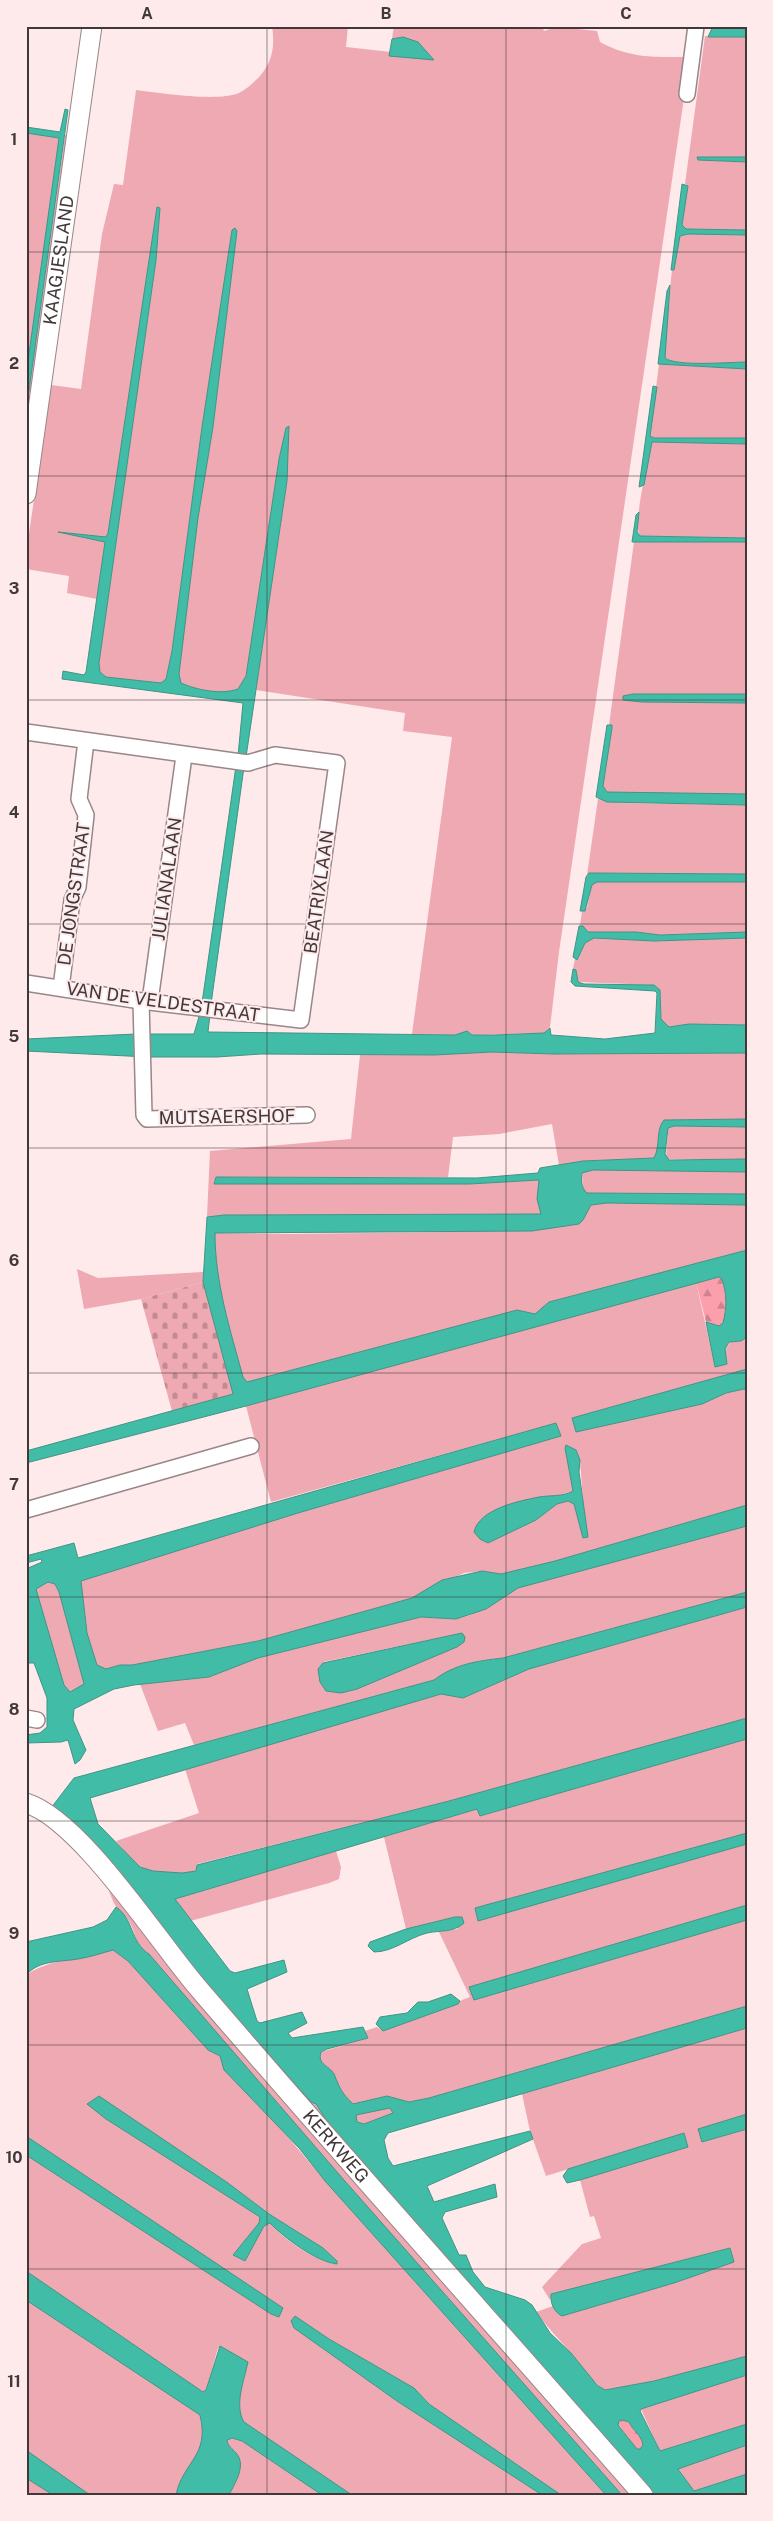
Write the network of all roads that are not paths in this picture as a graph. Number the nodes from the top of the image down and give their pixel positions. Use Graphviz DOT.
graph roads {
  1 [pos="92,26"];
  2 [pos="696,26"];
  3 [pos="687,94"];
  4 [pos="26,494"];
  5 [pos="26,732"];
  6 [pos="86,741"];
  7 [pos="184,756"];
  8 [pos="26,983"];
  9 [pos="61,988"];
  10 [pos="145,1001"];
  11 [pos="301,1020"];
  12 [pos="307,1115"];
  13 [pos="251,1446"];
  14 [pos="26,1510"];
  15 [pos="26,1803"];
  16 [pos="643,2495"];
  1 -- 4 [label="street, KAAGJESLAND"];
  2 -- 3 [label="street"];
  5 -- 6 [label="street"];
  6 -- 7 [label="street"];
  6 -- 9 [label="street, DE JONGSTRAAT"];
  7 -- 10 [label="street, JULIANALAAN"];
  7 -- 11 [label="street, BEATRIXLAAN"];
  8 -- 9 [label="street, VAN DE VELDESTRAAT"];
  9 -- 10 [label="street, VAN DE VELDESTRAAT"];
  10 -- 11 [label="street, VAN DE VELDESTRAAT"];
  10 -- 12 [label="street, MUTSAERSHOF"];
  13 -- 14 [label="street"];
  15 -- 16 [label="street, KERKWEG"];
}
